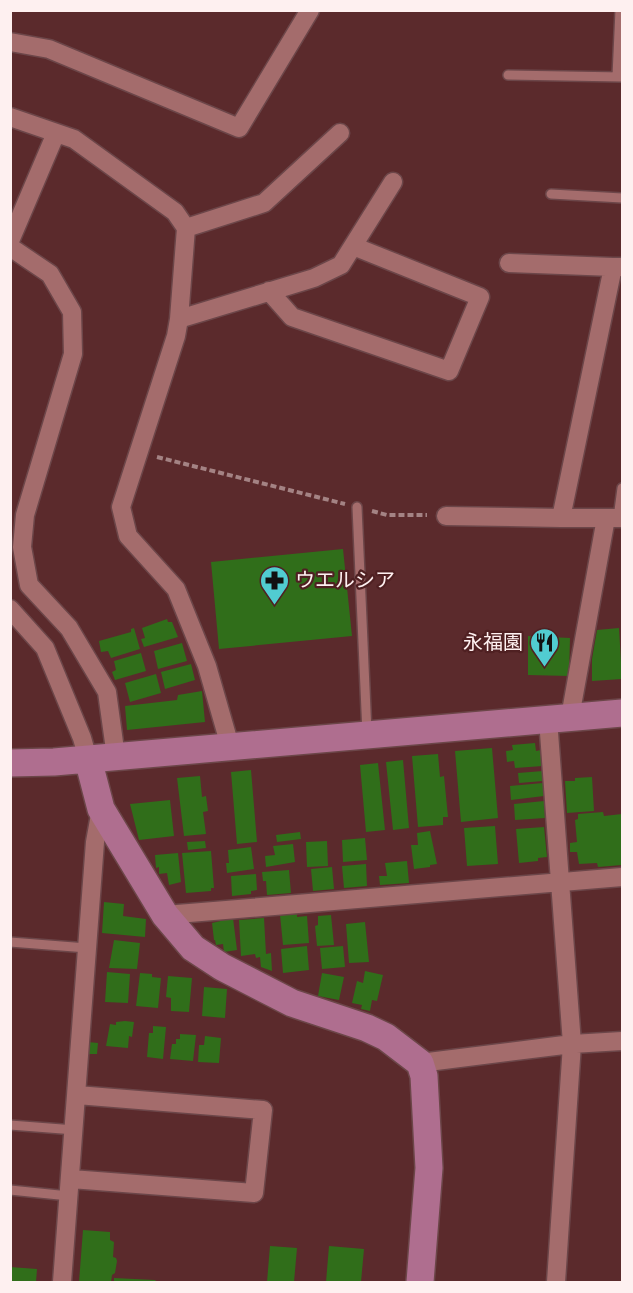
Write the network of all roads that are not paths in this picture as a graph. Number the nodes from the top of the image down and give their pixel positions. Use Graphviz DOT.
graph roads {
  1 [pos="310,10"];
  2 [pos="620,10"];
  3 [pos="10,42"];
  4 [pos="507,75"];
  5 [pos="620,76"];
  6 [pos="10,117"];
  7 [pos="56,133"];
  8 [pos="340,133"];
  9 [pos="393,182"];
  10 [pos="551,194"];
  11 [pos="622,198"];
  12 [pos="186,228"];
  13 [pos="10,241"];
  14 [pos="353,246"];
  15 [pos="10,247"];
  16 [pos="509,263"];
  17 [pos="618,267"];
  18 [pos="269,291"];
  19 [pos="179,319"];
  20 [pos="622,488"];
  21 [pos="357,507"];
  22 [pos="446,516"];
  23 [pos="561,518"];
  24 [pos="615,518"];
  25 [pos="13,615"];
  26 [pos="622,713"];
  27 [pos="559,718"];
  28 [pos="367,735"];
  29 [pos="230,746"];
  30 [pos="116,757"];
  31 [pos="88,759"];
  32 [pos="10,762"];
  33 [pos="100,808"];
  34 [pos="622,877"];
  35 [pos="562,882"];
  36 [pos="165,915"];
  37 [pos="10,942"];
  38 [pos="87,948"];
  39 [pos="622,1041"];
  40 [pos="572,1044"];
  41 [pos="420,1063"];
  42 [pos="77,1095"];
  43 [pos="10,1125"];
  44 [pos="75,1130"];
  45 [pos="70,1188"];
  46 [pos="10,1190"];
  47 [pos="62,1282"];
  48 [pos="420,1282"];
  49 [pos="556,1282"];
  1 -- 3 [label="street"];
  2 -- 5 [label="lane"];
  4 -- 5 [label="lane"];
  6 -- 7 [label="street"];
  7 -- 12 [label="street"];
  7 -- 13 [label="street"];
  8 -- 12 [label="street"];
  9 -- 14 [label="street"];
  10 -- 11 [label="lane"];
  12 -- 19 [label="street"];
  14 -- 18 [label="street"];
  14 -- 18 [label="street"];
  15 -- 30 [label="street"];
  16 -- 17 [label="street"];
  17 -- 23 [label="street"];
  18 -- 19 [label="street"];
  19 -- 29 [label="street"];
  20 -- 24 [label="lane"];
  21 -- 28 [label="lane"];
  22 -- 23 [label="street"];
  23 -- 24 [label="street"];
  24 -- 27 [label="street"];
  25 -- 31 [label="street"];
  26 -- 27 [label="street"];
  27 -- 28 [label="street"];
  27 -- 35 [label="street"];
  28 -- 29 [label="street"];
  29 -- 30 [label="street"];
  30 -- 31 [label="street"];
  31 -- 32 [label="street"];
  31 -- 33 [label="street"];
  33 -- 36 [label="street"];
  33 -- 38 [label="street"];
  34 -- 35 [label="street"];
  35 -- 36 [label="street"];
  35 -- 40 [label="street"];
  36 -- 41 [label="street"];
  37 -- 38 [label="lane"];
  38 -- 42 [label="street"];
  39 -- 40 [label="street"];
  40 -- 41 [label="street"];
  40 -- 49 [label="street"];
  41 -- 48 [label="street"];
  42 -- 44 [label="street"];
  42 -- 45 [label="street"];
  43 -- 44 [label="lane"];
  44 -- 45 [label="street"];
  45 -- 46 [label="lane"];
  45 -- 47 [label="street"];
}
